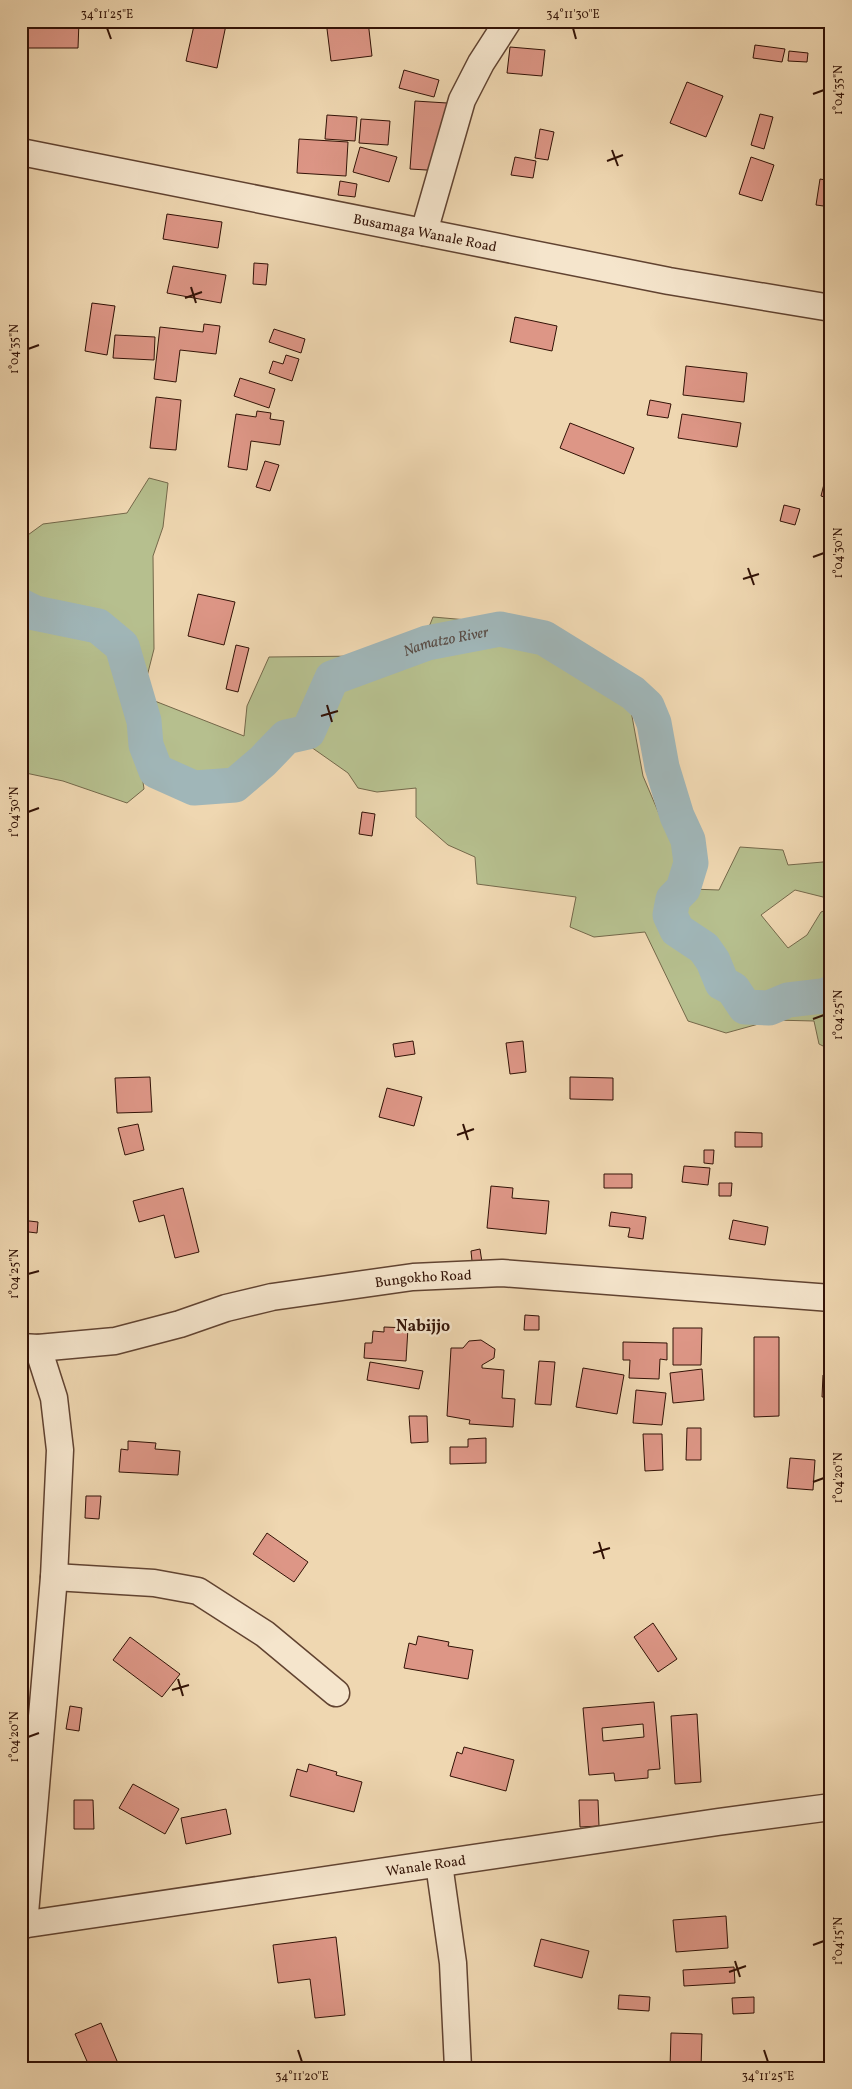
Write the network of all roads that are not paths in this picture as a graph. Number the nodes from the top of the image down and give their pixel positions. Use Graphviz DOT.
graph roads {
  1 [pos="508,21"];
  2 [pos="21,152"];
  3 [pos="424,232"];
  4 [pos="831,308"];
  5 [pos="831,1298"];
  6 [pos="30,1348"];
  7 [pos="54,1577"];
  8 [pos="336,1693"];
  9 [pos="831,1807"];
  10 [pos="439,1864"];
  11 [pos="23,1925"];
  12 [pos="458,2068"];
  1 -- 3 [label="street"];
  2 -- 3 [label="street, Busamaga Wanale Road"];
  3 -- 4 [label="street, Busamaga Wanale Road"];
  5 -- 6 [label="street, Bungokho Road"];
  6 -- 7 [label="street"];
  7 -- 8 [label="street"];
  7 -- 11 [label="street"];
  9 -- 10 [label="street, Wanale Road"];
  10 -- 11 [label="street, Wanale Road"];
  10 -- 12 [label="street"];
}
